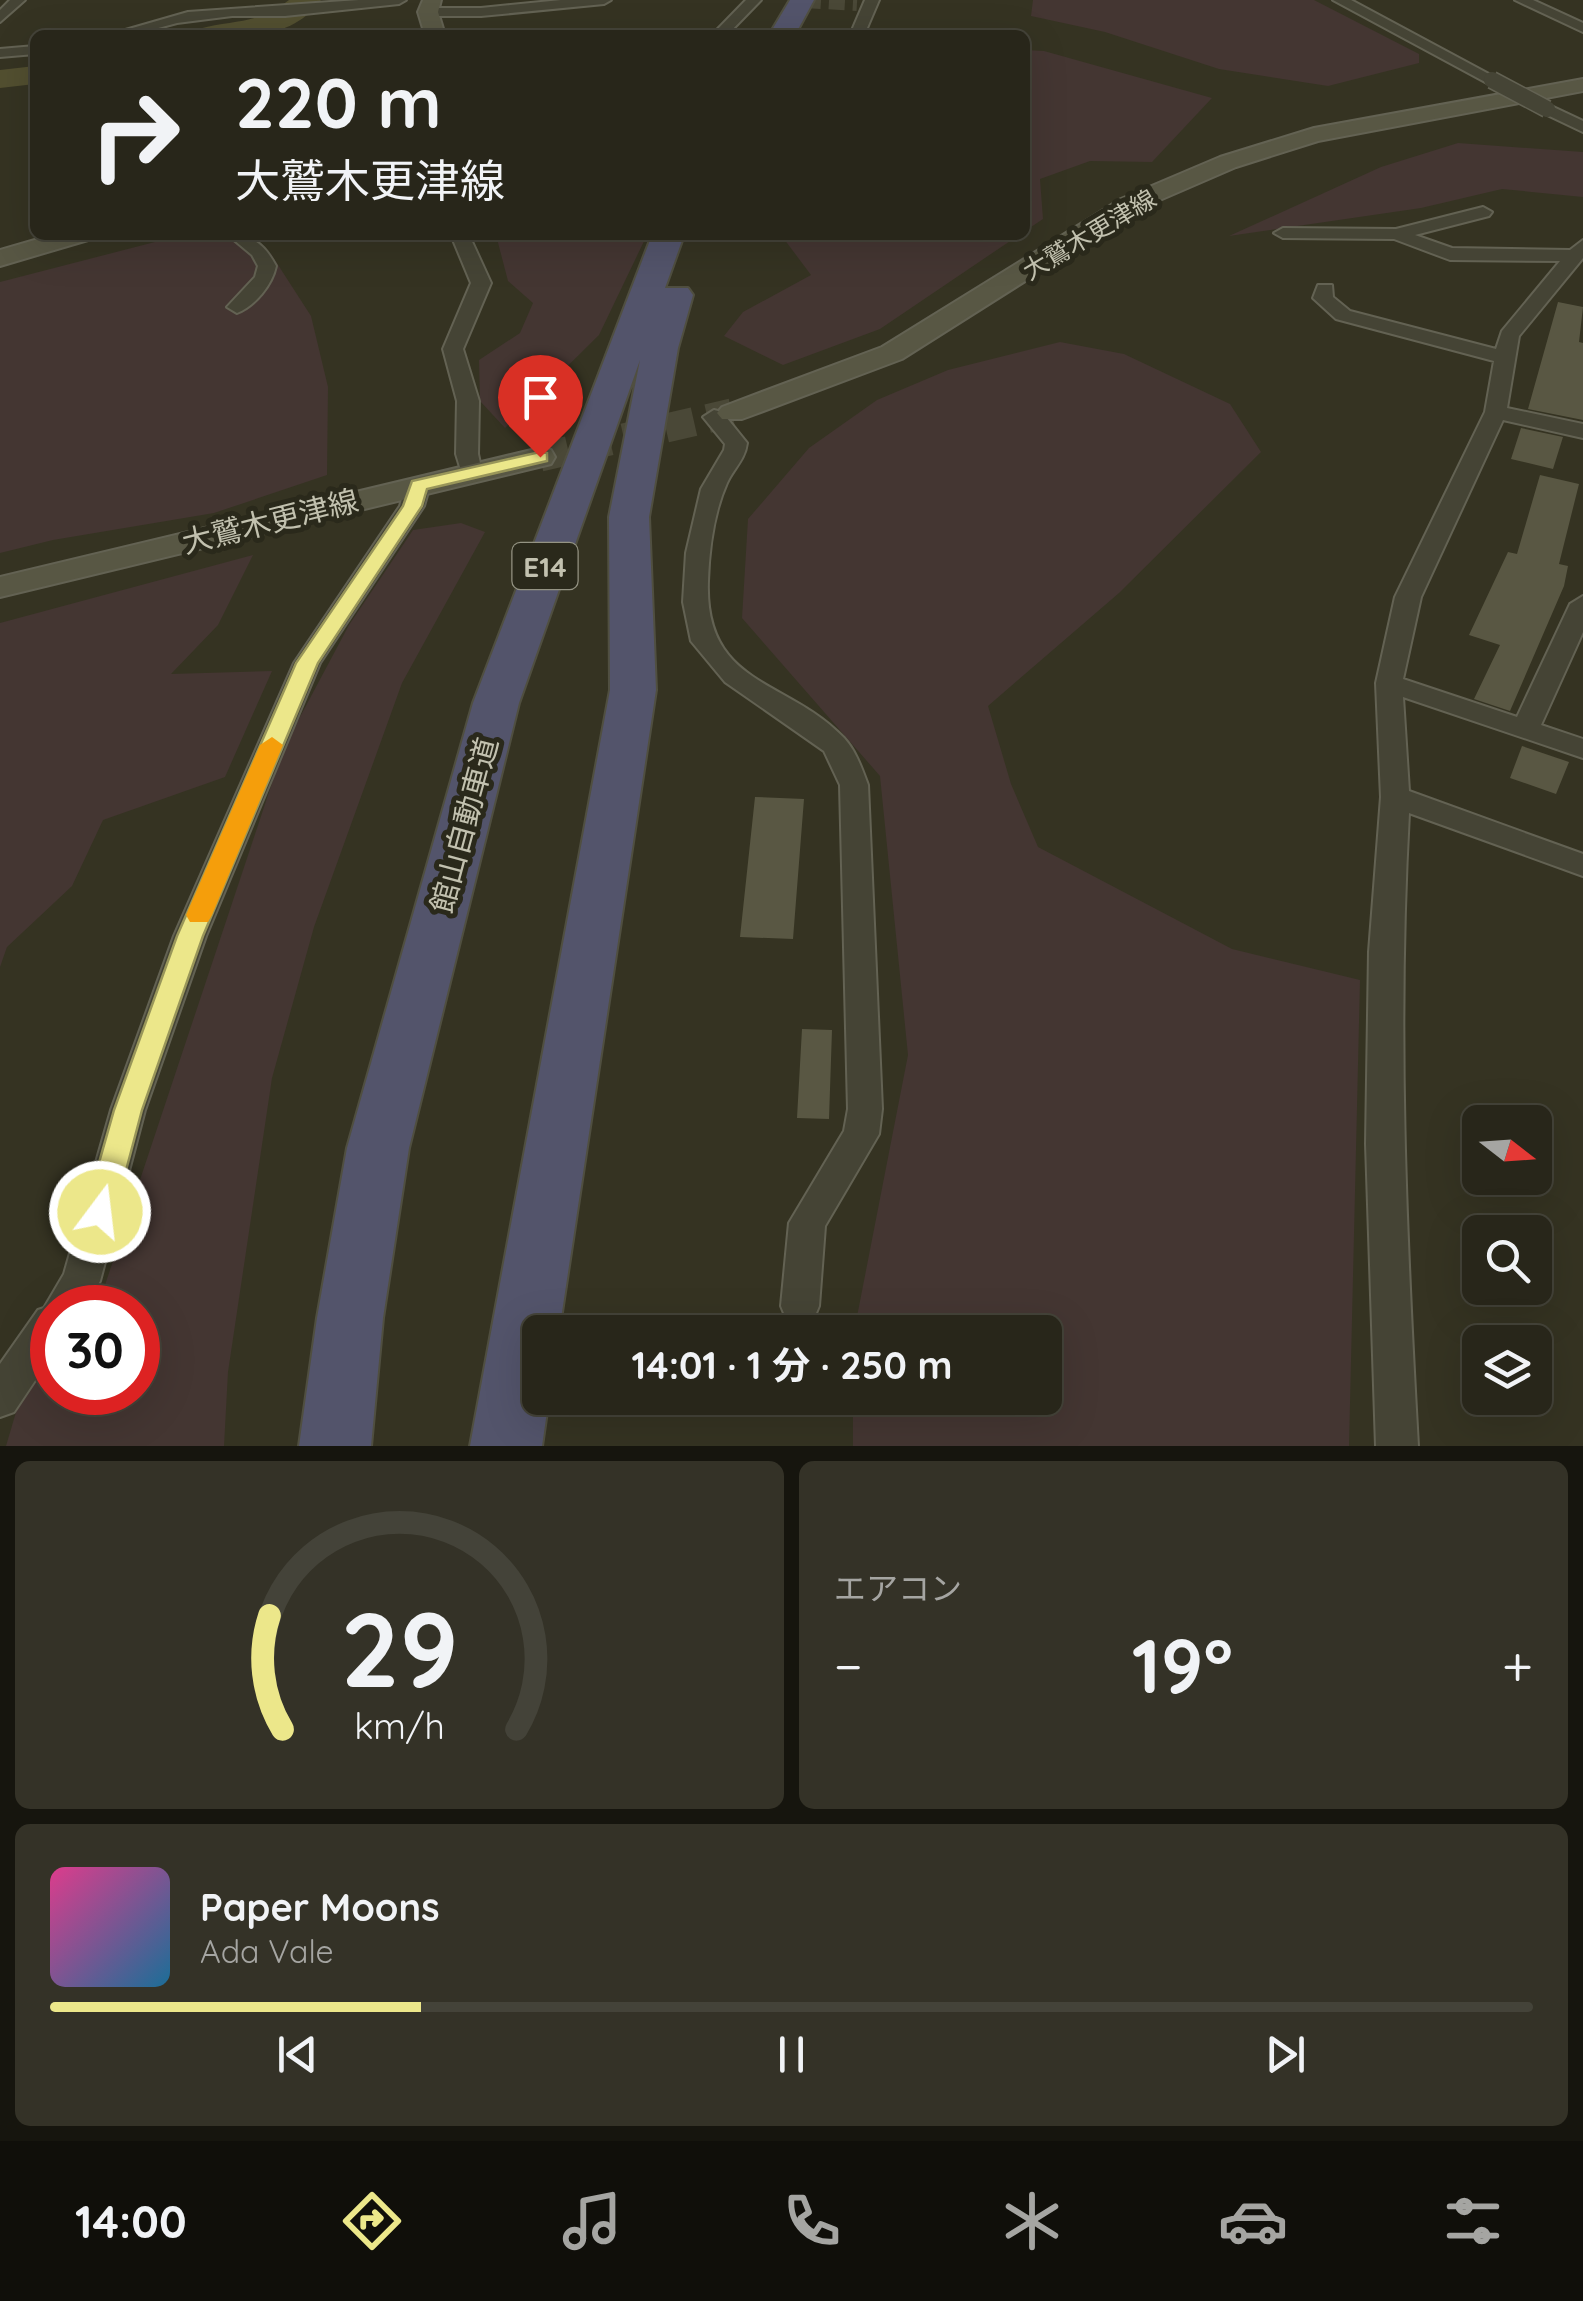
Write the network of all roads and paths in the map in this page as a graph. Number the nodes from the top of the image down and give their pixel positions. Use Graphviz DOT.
graph roads {
  1 [pos="18,0"];
  2 [pos="225,0"];
  3 [pos="399,0"];
  4 [pos="604,0"];
  5 [pos="754,0"];
  6 [pos="802,0"];
  7 [pos="826,0"];
  8 [pos="1340,0"];
  9 [pos="1522,0"];
  10 [pos="866,2"];
  11 [pos="430,6"];
  12 [pos="0,18"];
  13 [pos="170,20"];
  14 [pos="1583,28"];
  15 [pos="133,30"];
  16 [pos="724,30"];
  17 [pos="785,30"];
  18 [pos="810,30"];
  19 [pos="858,30"];
  20 [pos="30,50"];
  21 [pos="0,53"];
  22 [pos="1581,88"];
  23 [pos="1583,127"];
  24 [pos="1483,212"];
  25 [pos="1283,233"];
  26 [pos="1396,234"];
  27 [pos="62,240"];
  28 [pos="244,240"];
  29 [pos="462,240"];
  30 [pos="666,240"];
  31 [pos="696,240"];
  32 [pos="1579,252"];
  33 [pos="0,258"];
  34 [pos="1326,289"];
  35 [pos="236,307"];
  36 [pos="1505,358"];
  37 [pos="1496,412"];
  38 [pos="723,415"];
  39 [pos="1583,430"];
  40 [pos="540,457"];
  41 [pos="471,472"];
  42 [pos="418,485"];
  43 [pos="0,587"];
  44 [pos="1583,604"];
  45 [pos="1390,683"];
  46 [pos="1525,729"];
  47 [pos="1583,749"];
  48 [pos="1396,797"];
  49 [pos="1583,866"];
  50 [pos="78,1285"];
  51 [pos="800,1306"];
  52 [pos="528,1315"];
  53 [pos="522,1341"];
  54 [pos="522,1350"];
  55 [pos="30,1355"];
  56 [pos="0,1398"];
  57 [pos="335,1442"];
  58 [pos="494,1446"];
  59 [pos="506,1446"];
  60 [pos="1397,1446"];
  1 -- 12 [label="street"];
  2 -- 13 [label="street"];
  3 -- 13 [label="street"];
  4 -- 11 [label="street"];
  5 -- 16 [label="street"];
  6 -- 17 [label="highway"];
  7 -- 18 [label="highway"];
  8 -- 23 [label="street, bridge"];
  9 -- 14 [label="street"];
  10 -- 19 [label="street"];
  13 -- 15 [label="street"];
  20 -- 21 [label="street"];
  22 -- 38 [label="main road, 大鷲木更津線"];
  24 -- 26 [label="street"];
  25 -- 26 [label="street"];
  26 -- 32 [label="street"];
  27 -- 33 [label="main road"];
  28 -- 35 [label="street"];
  29 -- 41 [label="street"];
  30 -- 57 [label="highway, 館山自動車道 / E14"];
  31 -- 52 [label="highway"];
  32 -- 36 [label="street"];
  34 -- 36 [label="street"];
  36 -- 37 [label="street"];
  37 -- 39 [label="street"];
  37 -- 45 [label="street"];
  38 -- 51 [label="street"];
  40 -- 41 [label="main road, 大鷲木更津線"];
  41 -- 42 [label="main road, 大鷲木更津線"];
  42 -- 43 [label="main road, 大鷲木更津線"];
  42 -- 50 [label="street"];
  44 -- 46 [label="street"];
  45 -- 46 [label="street"];
  45 -- 48 [label="street"];
  46 -- 47 [label="street"];
  48 -- 49 [label="street"];
  48 -- 60 [label="street"];
  53 -- 58 [label="highway"];
  54 -- 59 [label="highway"];
  55 -- 56 [label="street"];
}
